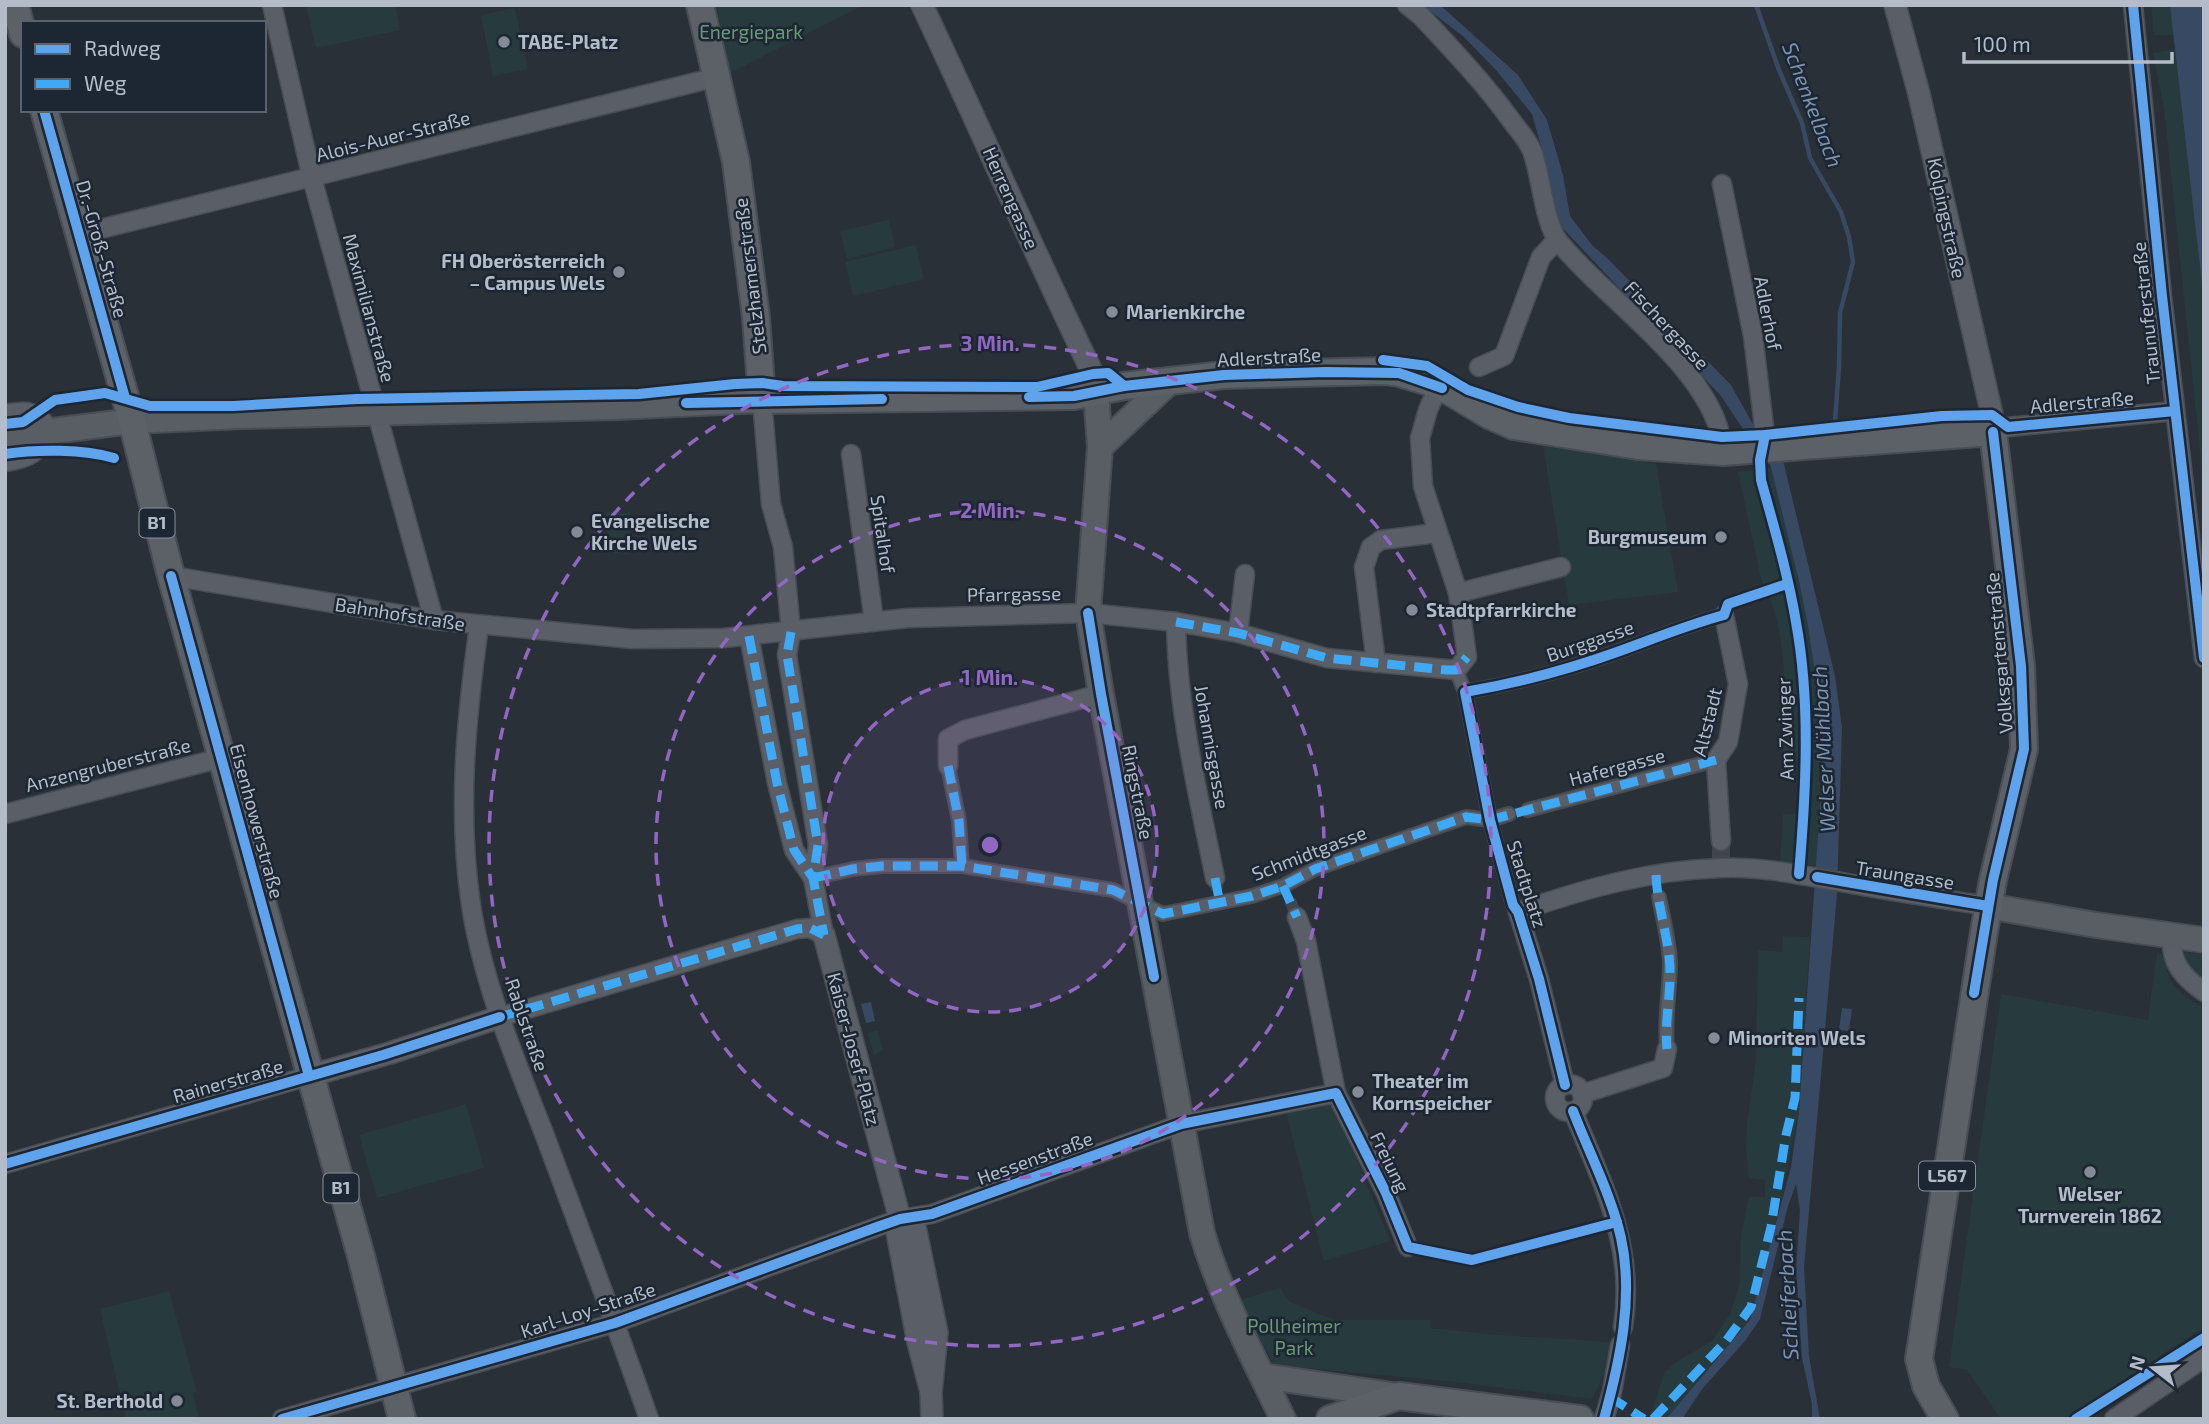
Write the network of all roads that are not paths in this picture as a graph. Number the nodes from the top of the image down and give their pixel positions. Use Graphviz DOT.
graph roads {
  1 [pos="15,5"];
  2 [pos="272,5"];
  3 [pos="700,5"];
  4 [pos="922,5"];
  5 [pos="1407,5"];
  6 [pos="1895,5"];
  7 [pos="2133,5"];
  8 [pos="21,27"];
  9 [pos="717,77"];
  10 [pos="45,112"];
  11 [pos="312,178"];
  12 [pos="1722,184"];
  13 [pos="80,234"];
  14 [pos="1557,240"];
  15 [pos="1479,367"];
  16 [pos="1169,382"];
  17 [pos="1439,386"];
  18 [pos="1096,393"];
  19 [pos="762,400"];
  20 [pos="2175,411"];
  21 [pos="375,412"];
  22 [pos="5,414"];
  23 [pos="132,421"];
  24 [pos="51,431"];
  25 [pos="1993,432"];
  26 [pos="5,437"];
  27 [pos="1765,446"];
  28 [pos="1100,447"];
  29 [pos="1723,452"];
  30 [pos="851,454"];
  31 [pos="5,462"];
  32 [pos="1437,533"];
  33 [pos="1561,566"];
  34 [pos="1245,574"];
  35 [pos="171,576"];
  36 [pos="1458,593"];
  37 [pos="1088,614"];
  38 [pos="1724,615"];
  39 [pos="434,620"];
  40 [pos="874,621"];
  41 [pos="1176,622"];
  42 [pos="479,625"];
  43 [pos="791,632"];
  44 [pos="1238,633"];
  45 [pos="749,636"];
  46 [pos="2204,658"];
  47 [pos="1376,663"];
  48 [pos="1461,663"];
  49 [pos="1465,692"];
  50 [pos="1101,694"];
  51 [pos="221,758"];
  52 [pos="1716,760"];
  53 [pos="948,766"];
  54 [pos="1528,810"];
  55 [pos="5,814"];
  56 [pos="1509,814"];
  57 [pos="1490,820"];
  58 [pos="1721,856"];
  59 [pos="962,866"];
  60 [pos="813,878"];
  61 [pos="1283,886"];
  62 [pos="1217,892"];
  63 [pos="1659,897"];
  64 [pos="1290,900"];
  65 [pos="1141,905"];
  66 [pos="1989,906"];
  67 [pos="1518,912"];
  68 [pos="1297,917"];
  69 [pos="824,935"];
  70 [pos="2172,936"];
  71 [pos="2204,940"];
  72 [pos="2204,992"];
  73 [pos="500,1017"];
  74 [pos="1667,1049"];
  75 [pos="309,1076"];
  76 [pos="1565,1085"];
  77 [pos="1336,1093"];
  78 [pos="1582,1094"];
  79 [pos="1573,1111"];
  80 [pos="1181,1124"];
  81 [pos="5,1164"];
  82 [pos="900,1219"];
  83 [pos="1408,1247"];
  84 [pos="615,1323"];
  85 [pos="2204,1358"];
  86 [pos="1263,1376"];
  87 [pos="394,1388"];
  88 [pos="1399,1396"];
  89 [pos="282,1419"];
  90 [pos="402,1419"];
  91 [pos="649,1419"];
  92 [pos="932,1419"];
  93 [pos="1283,1419"];
  94 [pos="1331,1419"];
  95 [pos="1580,1419"];
  96 [pos="1604,1419"];
  97 [pos="1945,1419"];
  98 [pos="2114,1419"];
  1 -- 8 [label="main road"];
  2 -- 11 [label="street, Maximilianstraße"];
  3 -- 9 [label="main road, Stelzhamerstraße"];
  4 -- 18 [label="street, Herrengasse"];
  5 -- 14 [label="street, Fischergasse"];
  6 -- 25 [label="street, Kolpingstraße"];
  7 -- 20 [label="street, Traunuferstraße"];
  9 -- 11 [label="street, Alois-Auer-Straße"];
  9 -- 19 [label="main road, Stelzhamerstraße"];
  10 -- 13 [label="main road, Dr.-Groß-Straße / B1"];
  11 -- 13 [label="street, Alois-Auer-Straße"];
  11 -- 21 [label="street, Maximilianstraße"];
  12 -- 27 [label="street, Adlerhof"];
  13 -- 23 [label="main road, Dr.-Groß-Straße / B1"];
  14 -- 15 [label="street"];
  14 -- 29 [label="street, Fischergasse"];
  16 -- 17 [label="main road, Adlerstraße"];
  16 -- 18 [label="main road, Adlerstraße"];
  16 -- 28 [label="main road"];
  17 -- 29 [label="main road, Adlerstraße"];
  17 -- 32 [label="street, Stadtplatz"];
  18 -- 19 [label="main road, Adlerstraße"];
  18 -- 28 [label="main road, Ringstraße"];
  19 -- 21 [label="main road"];
  19 -- 43 [label="street, Stelzhamerstraße"];
  20 -- 25 [label="street, Adlerstraße"];
  20 -- 46 [label="street, Traunuferstraße"];
  21 -- 23 [label="main road"];
  21 -- 39 [label="street, Maximilianstraße"];
  22 -- 24 [label="street"];
  23 -- 24 [label="main road"];
  23 -- 35 [label="main road, B1"];
  24 -- 26 [label="main road"];
  24 -- 31 [label="street"];
  25 -- 27 [label="main road, Adlerstraße"];
  25 -- 66 [label="main road, Volksgartenstraße"];
  27 -- 29 [label="main road, Adlerstraße"];
  28 -- 37 [label="main road, Ringstraße"];
  30 -- 40 [label="street, Spitalhof"];
  32 -- 36 [label="street, Stadtplatz"];
  32 -- 47 [label="street"];
  33 -- 36 [label="street"];
  34 -- 44 [label="street"];
  35 -- 39 [label="street, Bahnhofstraße"];
  35 -- 51 [label="main road, Eisenhowerstraße / B1"];
  36 -- 48 [label="street, Stadtplatz"];
  37 -- 40 [label="street, Pfarrgasse"];
  37 -- 41 [label="street, Pfarrgasse"];
  37 -- 50 [label="main road, Ringstraße"];
  38 -- 49 [label="street, Burggasse"];
  38 -- 52 [label="street, Altstadt"];
  39 -- 42 [label="street, Bahnhofstraße"];
  40 -- 43 [label="street, Pfarrgasse"];
  41 -- 44 [label="street, Pfarrgasse"];
  41 -- 62 [label="street, Johannisgasse"];
  42 -- 45 [label="street, Bahnhofstraße"];
  42 -- 73 [label="street, Rablstraße"];
  43 -- 45 [label="street, Bahnhofstraße"];
  43 -- 60 [label="street, Kaiser-Josef-Platz"];
  44 -- 47 [label="street, Pfarrgasse"];
  45 -- 60 [label="street, Kaiser-Josef-Platz"];
  47 -- 48 [label="street, Pfarrgasse"];
  48 -- 49 [label="street, Stadtplatz"];
  49 -- 57 [label="street, Stadtplatz"];
  50 -- 53 [label="street"];
  50 -- 65 [label="main road, Ringstraße"];
  51 -- 55 [label="street, Anzengruberstraße"];
  51 -- 75 [label="main road, Eisenhowerstraße / B1"];
  52 -- 54 [label="street, Hafergasse"];
  52 -- 58 [label="street, Altstadt"];
  53 -- 59 [label="street"];
  56 -- 57 [label="street"];
  57 -- 61 [label="street, Schmidtgasse"];
  57 -- 67 [label="street, Stadtplatz"];
  58 -- 66 [label="street, Traungasse"];
  58 -- 67 [label="street, Traungasse"];
  59 -- 60 [label="street, Schmidtgasse"];
  59 -- 65 [label="street, Schmidtgasse"];
  60 -- 69 [label="street, Kaiser-Josef-Platz"];
  61 -- 62 [label="street, Schmidtgasse"];
  61 -- 64 [label="street"];
  62 -- 65 [label="street, Schmidtgasse"];
  63 -- 74 [label="street"];
  65 -- 80 [label="main road, Ringstraße"];
  66 -- 70 [label="main road, Traungasse"];
  66 -- 97 [label="main road, Volksgartenstraße / L567"];
  67 -- 76 [label="street, Stadtplatz"];
  68 -- 77 [label="street, Freiung"];
  69 -- 73 [label="street, Rainerstraße"];
  69 -- 82 [label="street, Kaiser-Josef-Platz"];
  70 -- 71 [label="main road, Traungasse"];
  70 -- 72 [label="street"];
  73 -- 75 [label="street, Rainerstraße"];
  73 -- 84 [label="street, Rablstraße"];
  74 -- 78 [label="street"];
  75 -- 81 [label="street, Rainerstraße"];
  75 -- 87 [label="main road, Eisenhowerstraße / B1"];
  76 -- 78 [label="street"];
  76 -- 79 [label="street, Stadtplatz"];
  77 -- 80 [label="street, Hessenstraße"];
  77 -- 83 [label="street, Freiung"];
  78 -- 79 [label="street"];
  79 -- 96 [label="street, Stadtplatz"];
  80 -- 82 [label="street, Hessenstraße"];
  80 -- 86 [label="main road, Ringstraße"];
  82 -- 84 [label="street, Karl-Loy-Straße"];
  82 -- 92 [label="street, Kaiser-Josef-Platz"];
  84 -- 87 [label="street, Karl-Loy-Straße"];
  84 -- 91 [label="street, Rablstraße"];
  85 -- 98 [label="street"];
  86 -- 88 [label="main road"];
  86 -- 93 [label="main road, Ringstraße"];
  87 -- 89 [label="street, Karl-Loy-Straße"];
  87 -- 90 [label="main road, Eisenhowerstraße / B1"];
  88 -- 94 [label="main road"];
  88 -- 95 [label="main road"];
}
